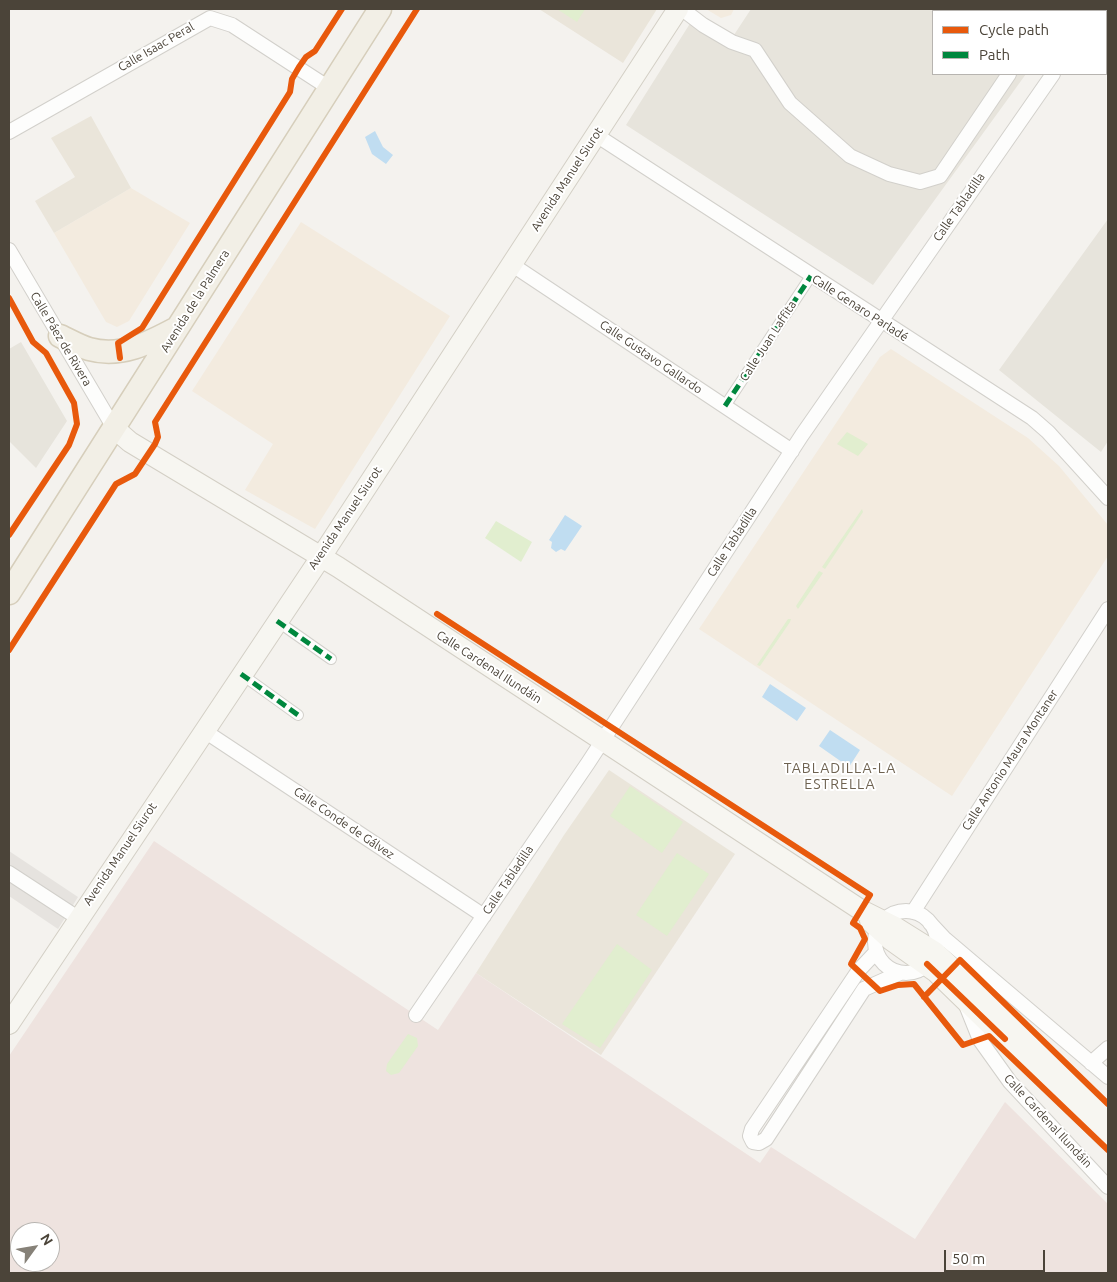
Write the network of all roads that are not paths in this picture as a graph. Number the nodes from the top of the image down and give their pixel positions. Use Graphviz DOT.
graph roads {
  1 [pos="380,9"];
  2 [pos="678,9"];
  3 [pos="682,9"];
  4 [pos="1008,75"];
  5 [pos="1052,75"];
  6 [pos="329,88"];
  7 [pos="9,132"];
  8 [pos="596,136"];
  9 [pos="11,258"];
  10 [pos="511,264"];
  11 [pos="810,276"];
  12 [pos="879,320"];
  13 [pos="178,328"];
  14 [pos="60,336"];
  15 [pos="725,406"];
  16 [pos="114,428"];
  17 [pos="792,451"];
  18 [pos="1108,498"];
  19 [pos="321,557"];
  20 [pos="9,593"];
  21 [pos="1108,609"];
  22 [pos="277,621"];
  23 [pos="331,659"];
  24 [pos="241,674"];
  25 [pos="298,715"];
  26 [pos="204,730"];
  27 [pos="602,741"];
  28 [pos="9,873"];
  29 [pos="912,912"];
  30 [pos="484,916"];
  31 [pos="78,918"];
  32 [pos="930,924"];
  33 [pos="880,925"];
  34 [pos="876,952"];
  35 [pos="931,958"];
  36 [pos="900,973"];
  37 [pos="964,1000"];
  38 [pos="416,1015"];
  39 [pos="9,1024"];
  40 [pos="1108,1048"];
  41 [pos="1091,1063"];
  42 [pos="1108,1077"];
  43 [pos="766,1109"];
  44 [pos="1108,1115"];
  45 [pos="779,1118"];
  46 [pos="1108,1139"];
  47 [pos="1108,1187"];
  1 -- 6 [label="main road, Avenida de la Palmera"];
  2 -- 8 [label="main road, Avenida Manuel Siurot"];
  3 -- 4 [label="street"];
  5 -- 12 [label="street, Calle Tabladilla"];
  6 -- 7 [label="street, Calle Isaac Peral"];
  6 -- 13 [label="main road, Avenida de la Palmera"];
  8 -- 10 [label="main road, Avenida Manuel Siurot"];
  8 -- 11 [label="street, Calle Genaro Parladé"];
  9 -- 14 [label="street, Calle Páez de Rivera"];
  10 -- 15 [label="street, Calle Gustavo Gallardo"];
  10 -- 19 [label="main road, Avenida Manuel Siurot"];
  11 -- 12 [label="street, Calle Genaro Parladé"];
  11 -- 15 [label="street, Calle Juan Laffita"];
  12 -- 17 [label="street, Calle Tabladilla"];
  12 -- 18 [label="street, Calle Genaro Parladé"];
  13 -- 14 [label="main road"];
  13 -- 16 [label="main road, Avenida de la Palmera"];
  14 -- 16 [label="street, Calle Páez de Rivera"];
  15 -- 17 [label="street, Calle Gustavo Gallardo"];
  16 -- 19 [label="main road, Calle Cardenal Ilundáin"];
  16 -- 20 [label="main road, Avenida de la Palmera"];
  17 -- 27 [label="street, Calle Tabladilla"];
  19 -- 22 [label="main road, Avenida Manuel Siurot"];
  19 -- 27 [label="main road, Calle Cardenal Ilundáin"];
  21 -- 29 [label="street, Calle Antonio Maura Montaner"];
  22 -- 23 [label="street"];
  22 -- 24 [label="main road, Avenida Manuel Siurot"];
  24 -- 25 [label="street"];
  24 -- 26 [label="main road, Avenida Manuel Siurot"];
  26 -- 30 [label="street, Calle Conde de Gálvez"];
  26 -- 31 [label="main road, Avenida Manuel Siurot"];
  27 -- 30 [label="street, Calle Tabladilla"];
  27 -- 33 [label="main road, Calle Cardenal Ilundáin"];
  28 -- 31 [label="street"];
  29 -- 32 [label="street"];
  29 -- 33 [label="street"];
  30 -- 38 [label="street, Calle Tabladilla"];
  31 -- 39 [label="main road, Avenida Manuel Siurot"];
  32 -- 35 [label="street"];
  32 -- 41 [label="street"];
  33 -- 34 [label="street"];
  33 -- 35 [label="main road, Calle Cardenal Ilundáin"];
  34 -- 36 [label="street"];
  34 -- 43 [label="street"];
  35 -- 36 [label="street"];
  35 -- 37 [label="main road, Calle Cardenal Ilundáin"];
  35 -- 44 [label="main road, Calle Cardenal Ilundáin"];
  36 -- 45 [label="street"];
  37 -- 46 [label="main road, Calle Cardenal Ilundáin"];
  37 -- 47 [label="street, Calle Cardenal Ilundáin"];
  40 -- 41 [label="street"];
  41 -- 42 [label="street"];
  43 -- 45 [label="street"];
  43 -- 45 [label="street"];
}
